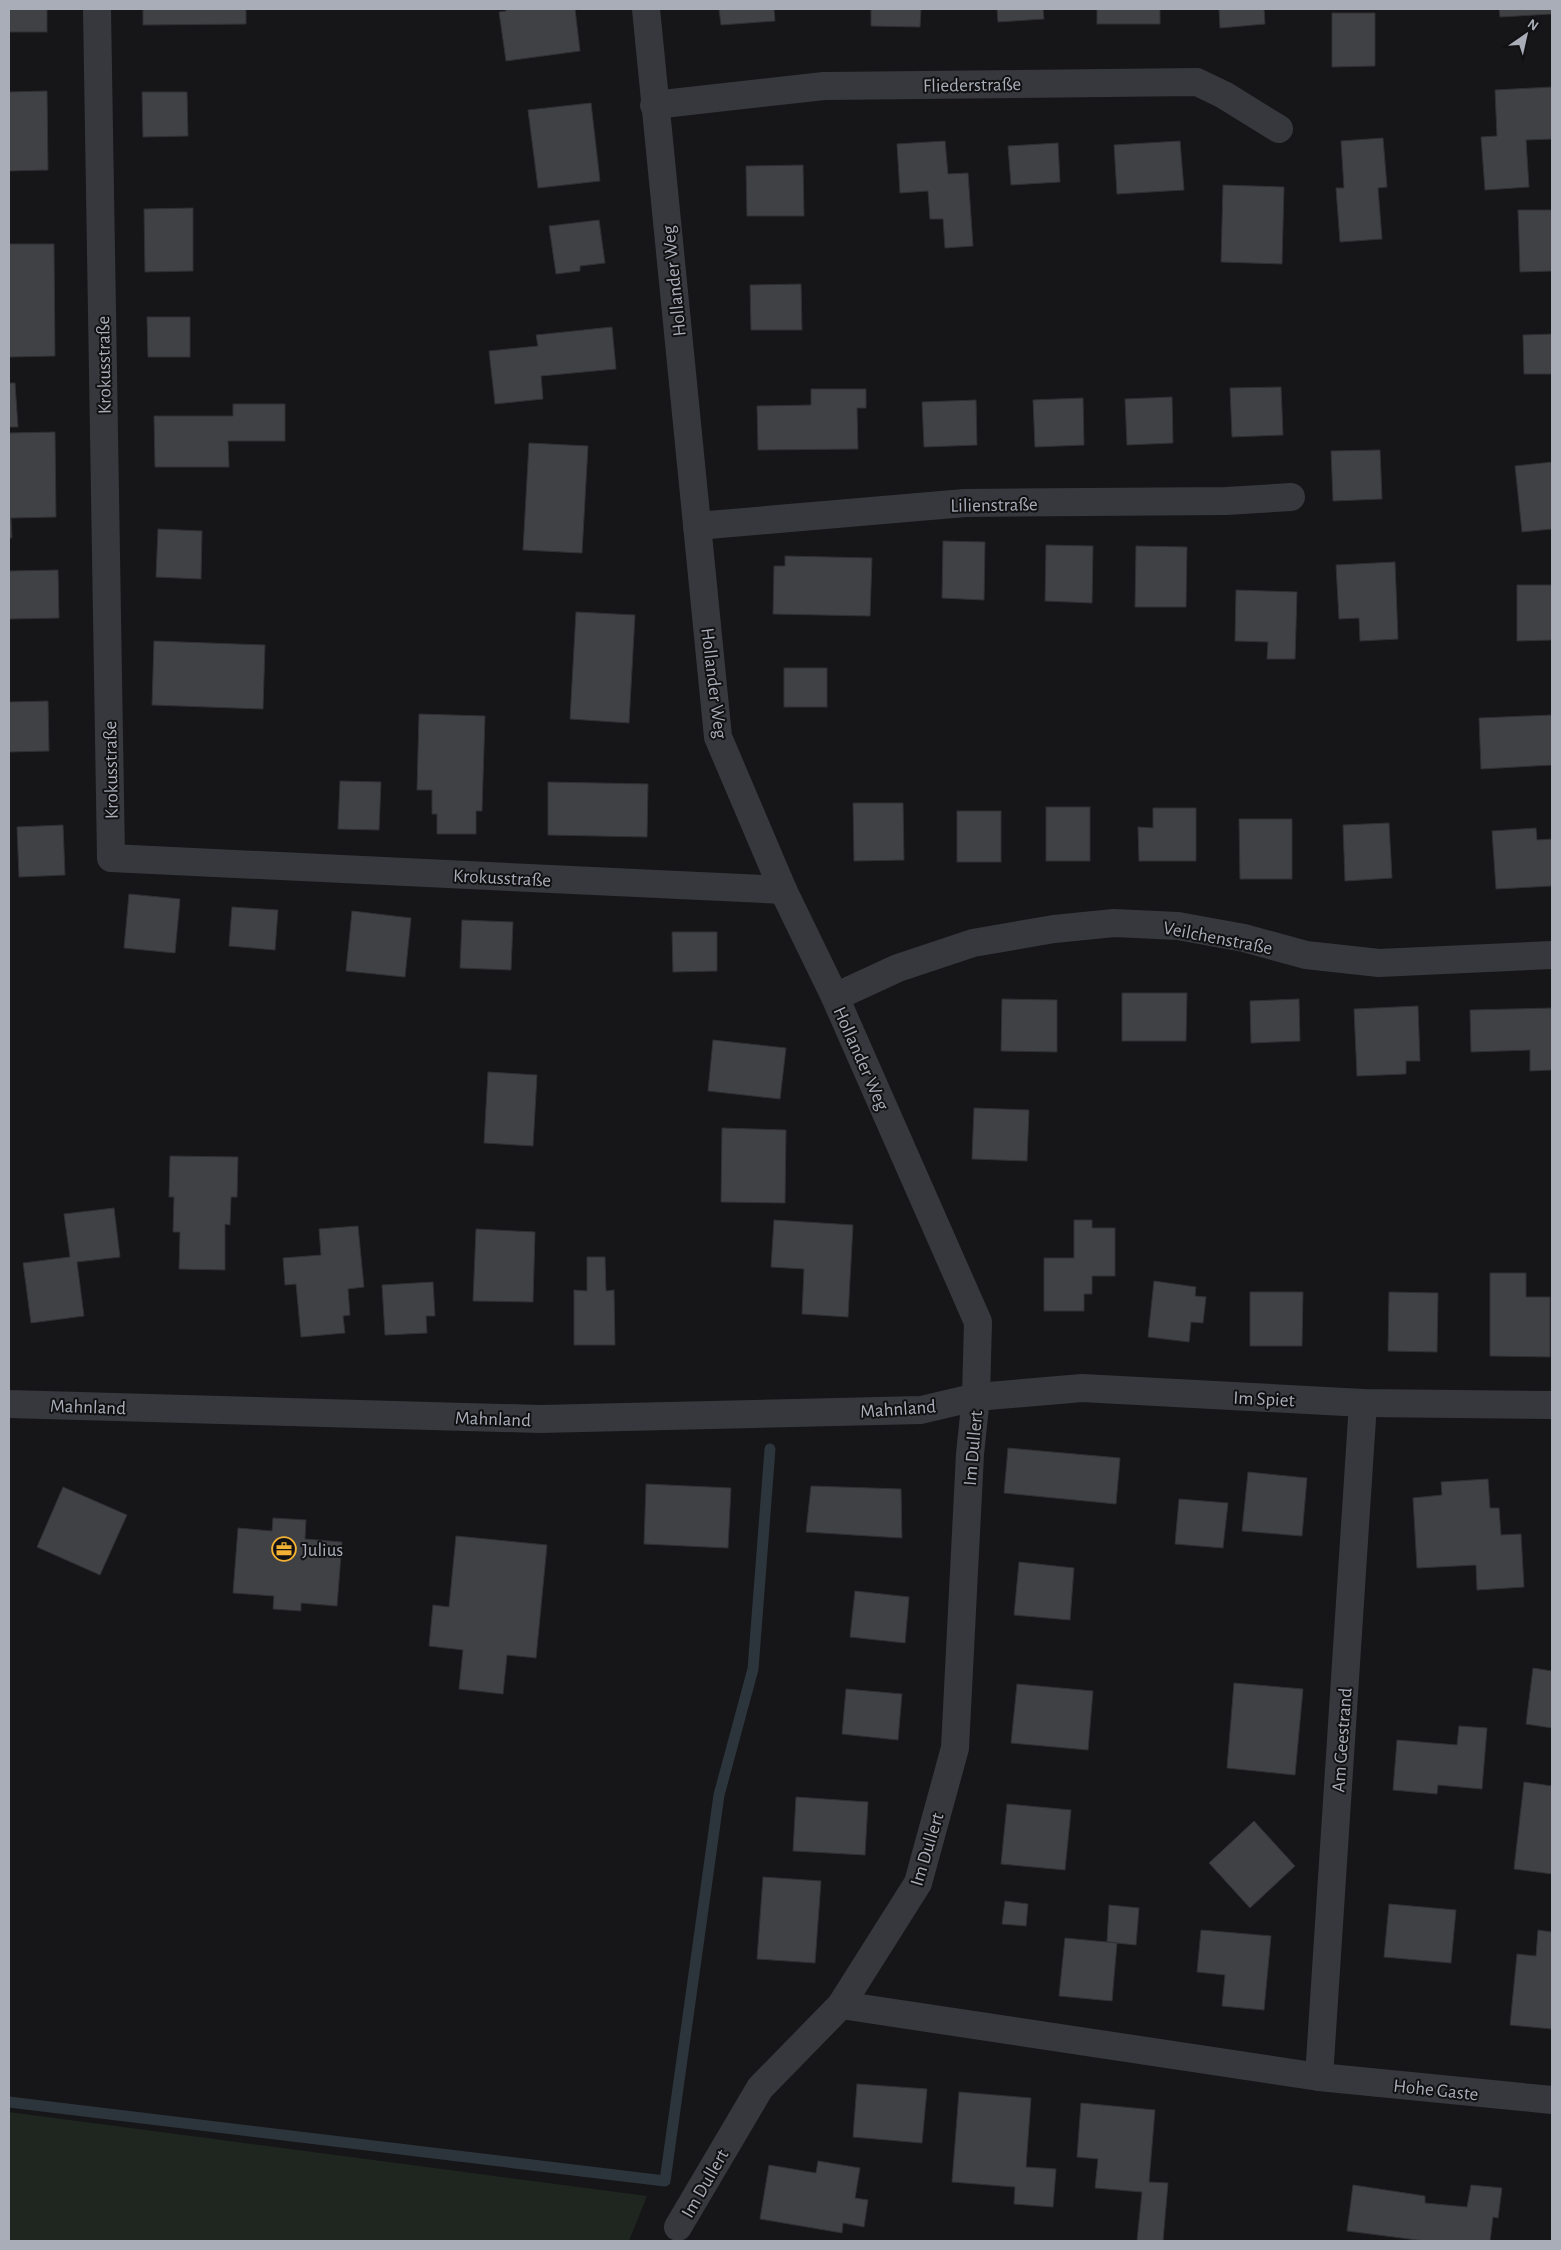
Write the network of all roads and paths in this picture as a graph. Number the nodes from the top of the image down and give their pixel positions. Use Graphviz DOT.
graph roads {
  1 [pos="97,9"];
  2 [pos="646,9"];
  3 [pos="654,105"];
  4 [pos="1279,129"];
  5 [pos="1291,498"];
  6 [pos="697,526"];
  7 [pos="783,890"];
  8 [pos="1552,956"];
  9 [pos="835,997"];
  10 [pos="976,1397"];
  11 [pos="1363,1402"];
  12 [pos="9,1404"];
  13 [pos="1552,1404"];
  14 [pos="841,2005"];
  15 [pos="1319,2077"];
  16 [pos="1552,2100"];
  17 [pos="678,2227"];
  1 -- 7 [label="street, Krokusstraße"];
  2 -- 3 [label="street, Hollander Weg"];
  3 -- 4 [label="street, Fliederstraße"];
  3 -- 6 [label="street, Hollander Weg"];
  5 -- 6 [label="street, Lilienstraße"];
  6 -- 7 [label="street, Hollander Weg"];
  7 -- 9 [label="street, Hollander Weg"];
  8 -- 9 [label="street, Veilchenstraße"];
  9 -- 10 [label="street, Hollander Weg"];
  10 -- 11 [label="street, Im Spiet"];
  10 -- 12 [label="street, Mahnland"];
  10 -- 14 [label="street, Im Dullert"];
  11 -- 13 [label="street, Im Spiet"];
  11 -- 15 [label="street, Am Geestrand"];
  14 -- 15 [label="street, Hohe Gaste"];
  14 -- 17 [label="street, Im Dullert"];
  15 -- 16 [label="street, Hohe Gaste"];
}
